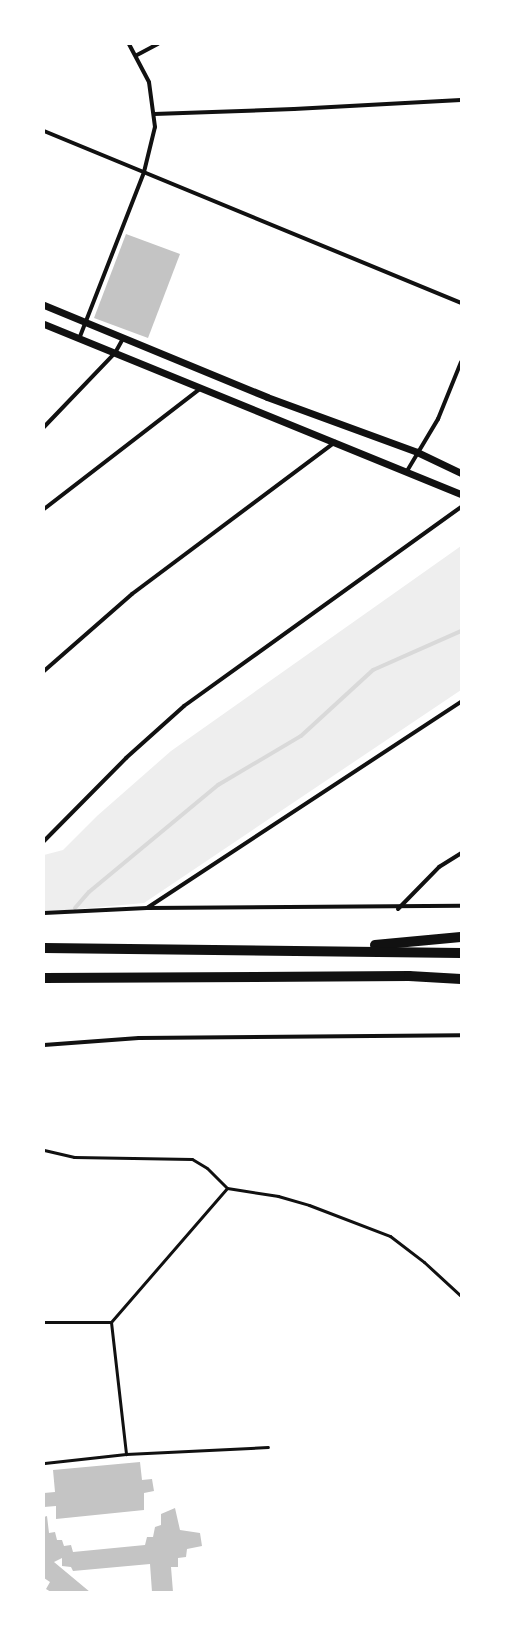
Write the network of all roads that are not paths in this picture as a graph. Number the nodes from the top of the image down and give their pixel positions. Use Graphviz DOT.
graph roads {
  1 [pos="129,44"];
  2 [pos="158,44"];
  3 [pos="137,55"];
  4 [pos="461,100"];
  5 [pos="154,114"];
  6 [pos="44,131"];
  7 [pos="144,172"];
  8 [pos="461,303"];
  9 [pos="44,304"];
  10 [pos="86,322"];
  11 [pos="44,324"];
  12 [pos="124,337"];
  13 [pos="79,338"];
  14 [pos="114,353"];
  15 [pos="461,362"];
  16 [pos="201,388"];
  17 [pos="44,427"];
  18 [pos="335,442"];
  19 [pos="417,452"];
  20 [pos="407,471"];
  21 [pos="461,472"];
  22 [pos="461,494"];
  23 [pos="461,508"];
  24 [pos="44,509"];
  25 [pos="44,671"];
  26 [pos="461,702"];
  27 [pos="44,841"];
  28 [pos="461,853"];
  29 [pos="461,906"];
  30 [pos="147,908"];
  31 [pos="398,909"];
  32 [pos="44,913"];
  33 [pos="461,937"];
  34 [pos="44,948"];
  35 [pos="332,950"];
  36 [pos="461,953"];
  37 [pos="409,976"];
  38 [pos="44,978"];
  39 [pos="461,979"];
  40 [pos="461,985"];
  41 [pos="461,1035"];
  42 [pos="44,1044"];
  43 [pos="44,1150"];
  44 [pos="227,1188"];
  45 [pos="461,1296"];
  46 [pos="44,1322"];
  47 [pos="111,1322"];
  48 [pos="268,1447"];
  49 [pos="126,1454"];
  50 [pos="44,1464"];
  1 -- 3 [label="street"];
  2 -- 3 [label="street"];
  3 -- 5 [label="street"];
  4 -- 5 [label="street"];
  5 -- 7 [label="street"];
  6 -- 7 [label="street"];
  7 -- 8 [label="street"];
  7 -- 10 [label="street"];
  9 -- 10 [label="street"];
  10 -- 12 [label="street"];
  10 -- 13 [label="street"];
  11 -- 13 [label="street"];
  12 -- 14 [label="street"];
  12 -- 19 [label="street"];
  13 -- 14 [label="street"];
  14 -- 16 [label="street"];
  14 -- 17 [label="street"];
  15 -- 19 [label="street"];
  16 -- 18 [label="street"];
  16 -- 24 [label="street"];
  18 -- 20 [label="street"];
  18 -- 25 [label="street"];
  19 -- 20 [label="street"];
  19 -- 21 [label="street"];
  20 -- 22 [label="street"];
  23 -- 27 [label="street"];
  26 -- 30 [label="street"];
  28 -- 31 [label="street"];
  29 -- 31 [label="street"];
  30 -- 31 [label="street"];
  30 -- 32 [label="street"];
  33 -- 35 [label="highway"];
  34 -- 35 [label="highway"];
  35 -- 36 [label="highway"];
  37 -- 38 [label="highway"];
  37 -- 39 [label="highway"];
  37 -- 40 [label="highway"];
  41 -- 42 [label="street"];
  43 -- 44 [label="lane"];
  44 -- 45 [label="lane"];
  44 -- 47 [label="lane"];
  46 -- 47 [label="lane"];
  47 -- 49 [label="lane"];
  48 -- 49 [label="lane"];
  49 -- 50 [label="lane"];
}
